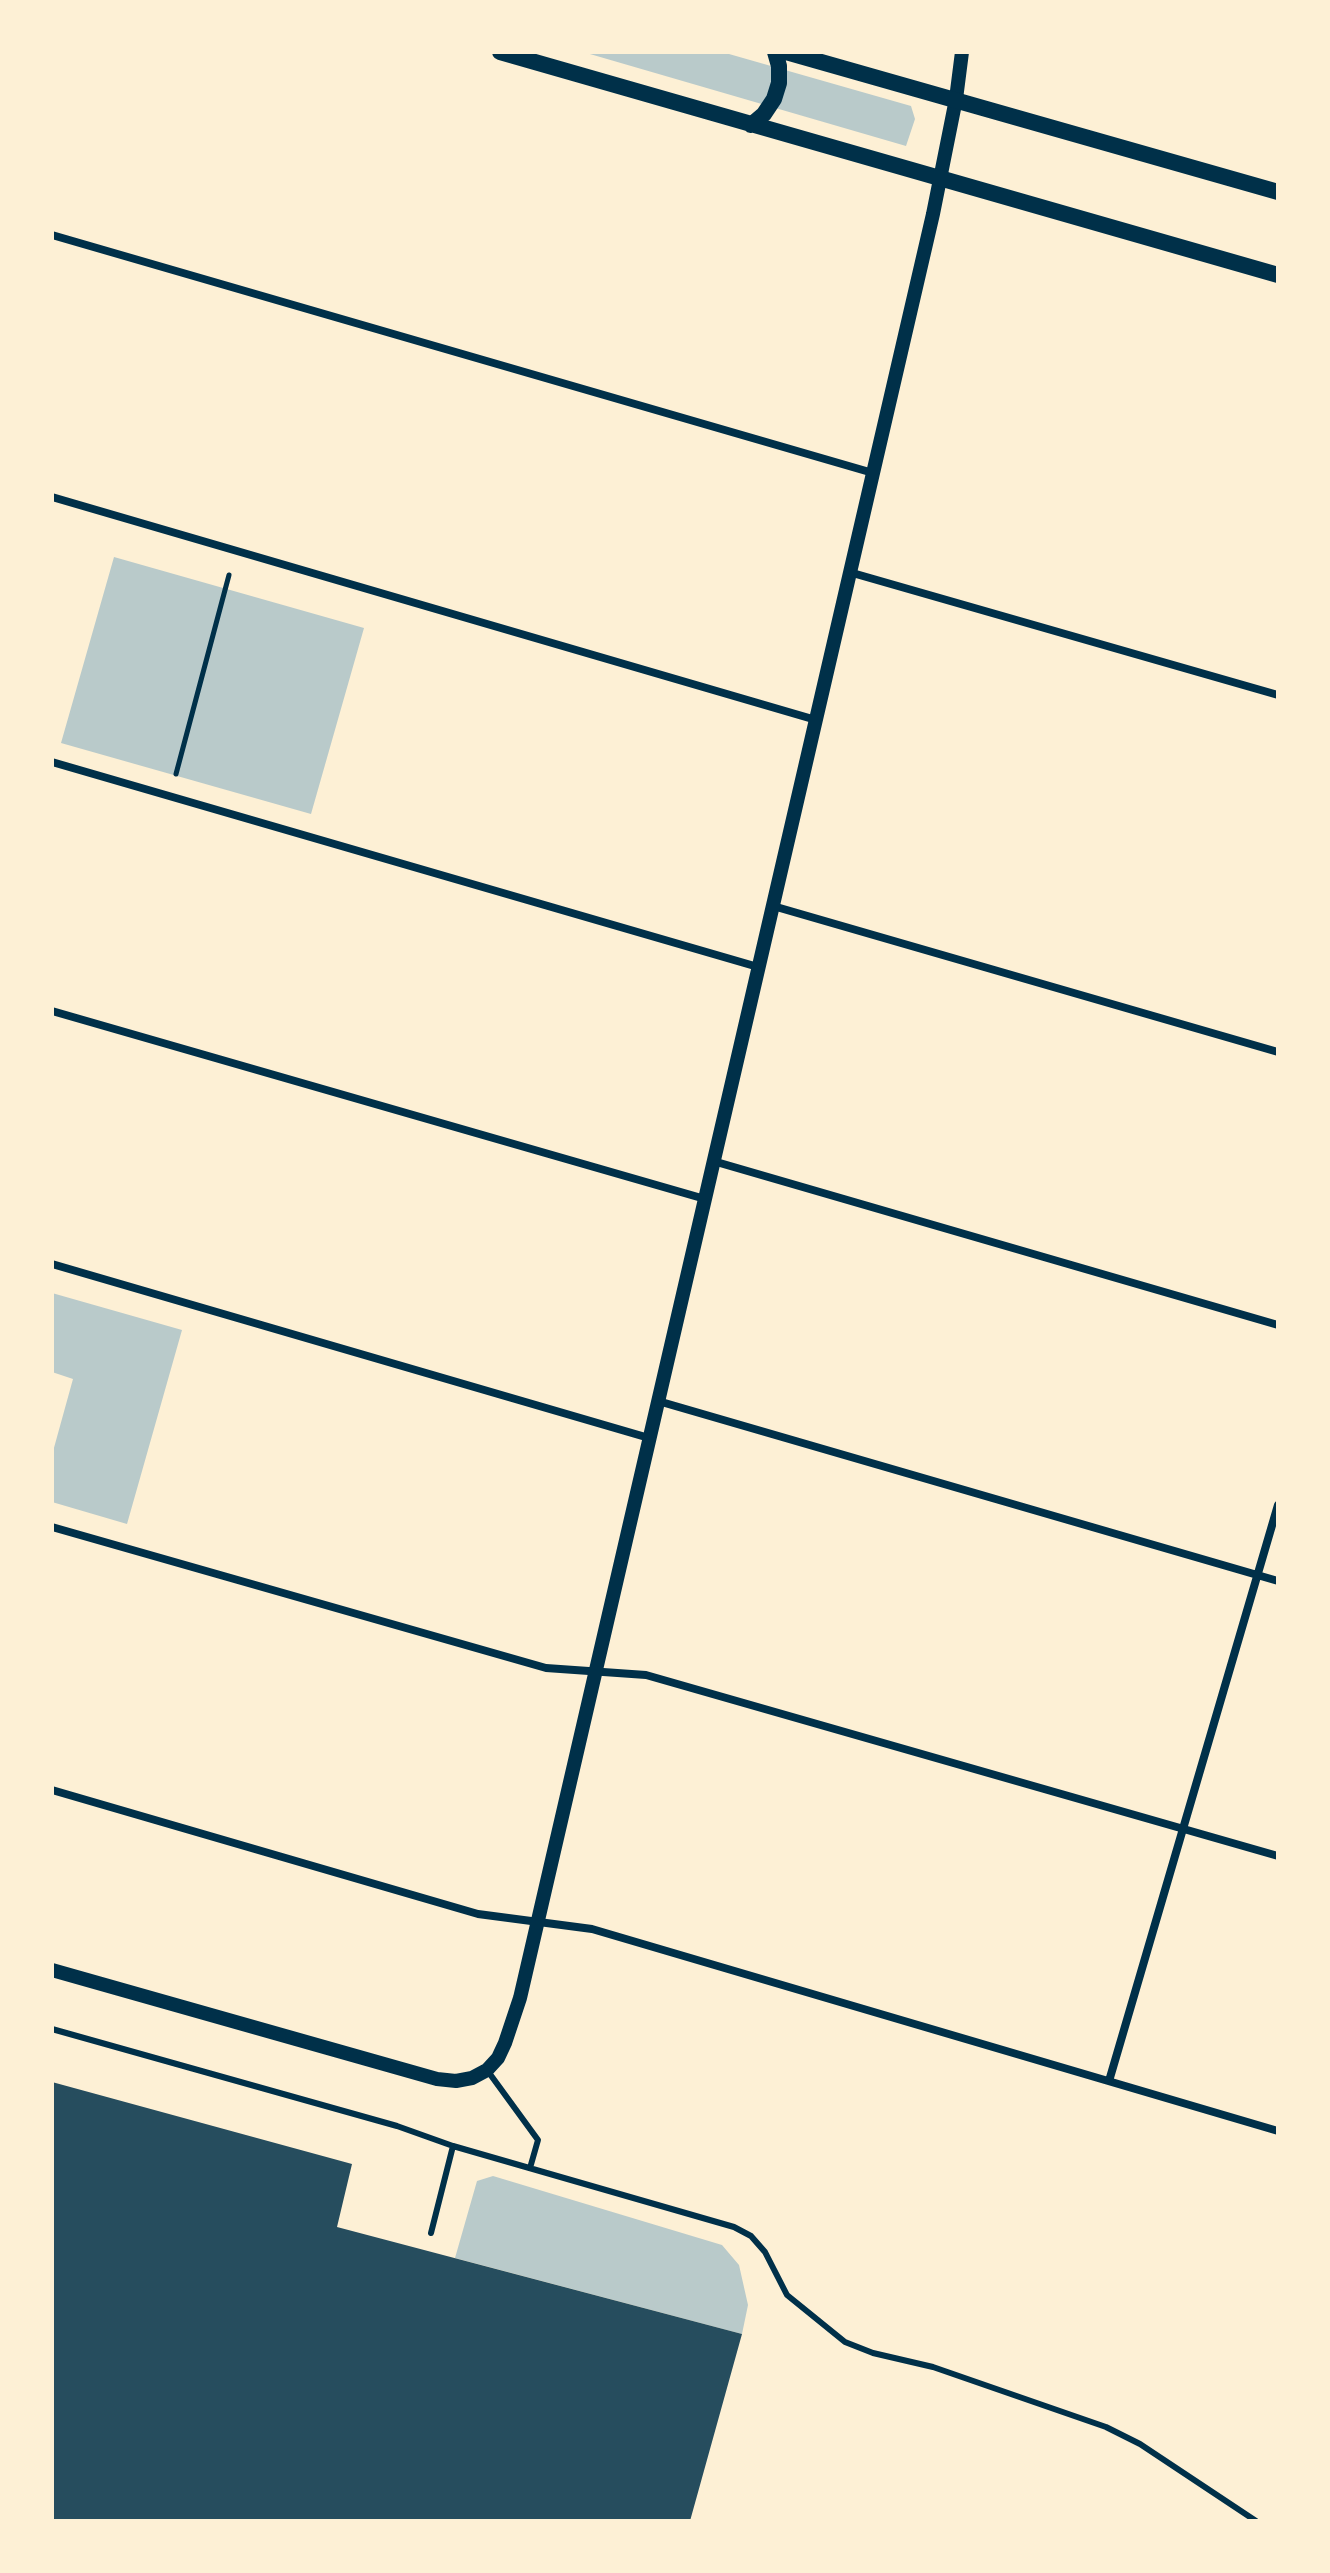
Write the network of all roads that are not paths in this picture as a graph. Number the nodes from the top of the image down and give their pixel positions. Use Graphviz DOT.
graph roads {
  1 [pos="500,52"];
  2 [pos="775,52"];
  3 [pos="786,52"];
  4 [pos="962,52"];
  5 [pos="956,99"];
  6 [pos="751,125"];
  7 [pos="941,177"];
  8 [pos="1278,192"];
  9 [pos="52,235"];
  10 [pos="1278,275"];
  11 [pos="873,473"];
  12 [pos="52,497"];
  13 [pos="849,572"];
  14 [pos="1278,695"];
  15 [pos="816,720"];
  16 [pos="52,762"];
  17 [pos="773,906"];
  18 [pos="758,967"];
  19 [pos="52,1011"];
  20 [pos="1278,1052"];
  21 [pos="713,1161"];
  22 [pos="705,1199"];
  23 [pos="52,1264"];
  24 [pos="1278,1325"];
  25 [pos="658,1401"];
  26 [pos="649,1438"];
  27 [pos="1278,1505"];
  28 [pos="52,1527"];
  29 [pos="1257,1575"];
  30 [pos="1278,1581"];
  31 [pos="595,1672"];
  32 [pos="52,1790"];
  33 [pos="1183,1829"];
  34 [pos="1278,1856"];
  35 [pos="537,1921"];
  36 [pos="52,1970"];
  37 [pos="52,2029"];
  38 [pos="487,2070"];
  39 [pos="1109,2081"];
  40 [pos="1278,2131"];
  41 [pos="453,2146"];
  42 [pos="530,2168"];
  43 [pos="431,2233"];
  44 [pos="1256,2521"];
  1 -- 6 [label="main road"];
  2 -- 6 [label="main road"];
  3 -- 5 [label="main road"];
  4 -- 5 [label="street"];
  5 -- 7 [label="street"];
  5 -- 8 [label="main road"];
  6 -- 7 [label="main road"];
  7 -- 10 [label="main road"];
  7 -- 11 [label="street"];
  9 -- 11 [label="street"];
  11 -- 13 [label="street"];
  12 -- 15 [label="street"];
  13 -- 14 [label="street"];
  13 -- 15 [label="street"];
  15 -- 17 [label="street"];
  16 -- 18 [label="street"];
  17 -- 18 [label="street"];
  17 -- 20 [label="street"];
  18 -- 21 [label="street"];
  19 -- 22 [label="street"];
  21 -- 22 [label="street"];
  21 -- 24 [label="street"];
  22 -- 25 [label="street"];
  23 -- 26 [label="street"];
  25 -- 26 [label="street"];
  25 -- 29 [label="street"];
  26 -- 31 [label="street"];
  27 -- 29 [label="street"];
  28 -- 31 [label="street"];
  29 -- 30 [label="street"];
  29 -- 33 [label="street"];
  31 -- 33 [label="street"];
  31 -- 35 [label="street"];
  32 -- 35 [label="street"];
  33 -- 34 [label="street"];
  33 -- 39 [label="street"];
  35 -- 38 [label="street"];
  35 -- 39 [label="street"];
  36 -- 38 [label="street"];
  37 -- 41 [label="lane"];
  38 -- 42 [label="lane"];
  39 -- 40 [label="street"];
  41 -- 42 [label="lane"];
  41 -- 43 [label="lane"];
  42 -- 44 [label="lane"];
}
